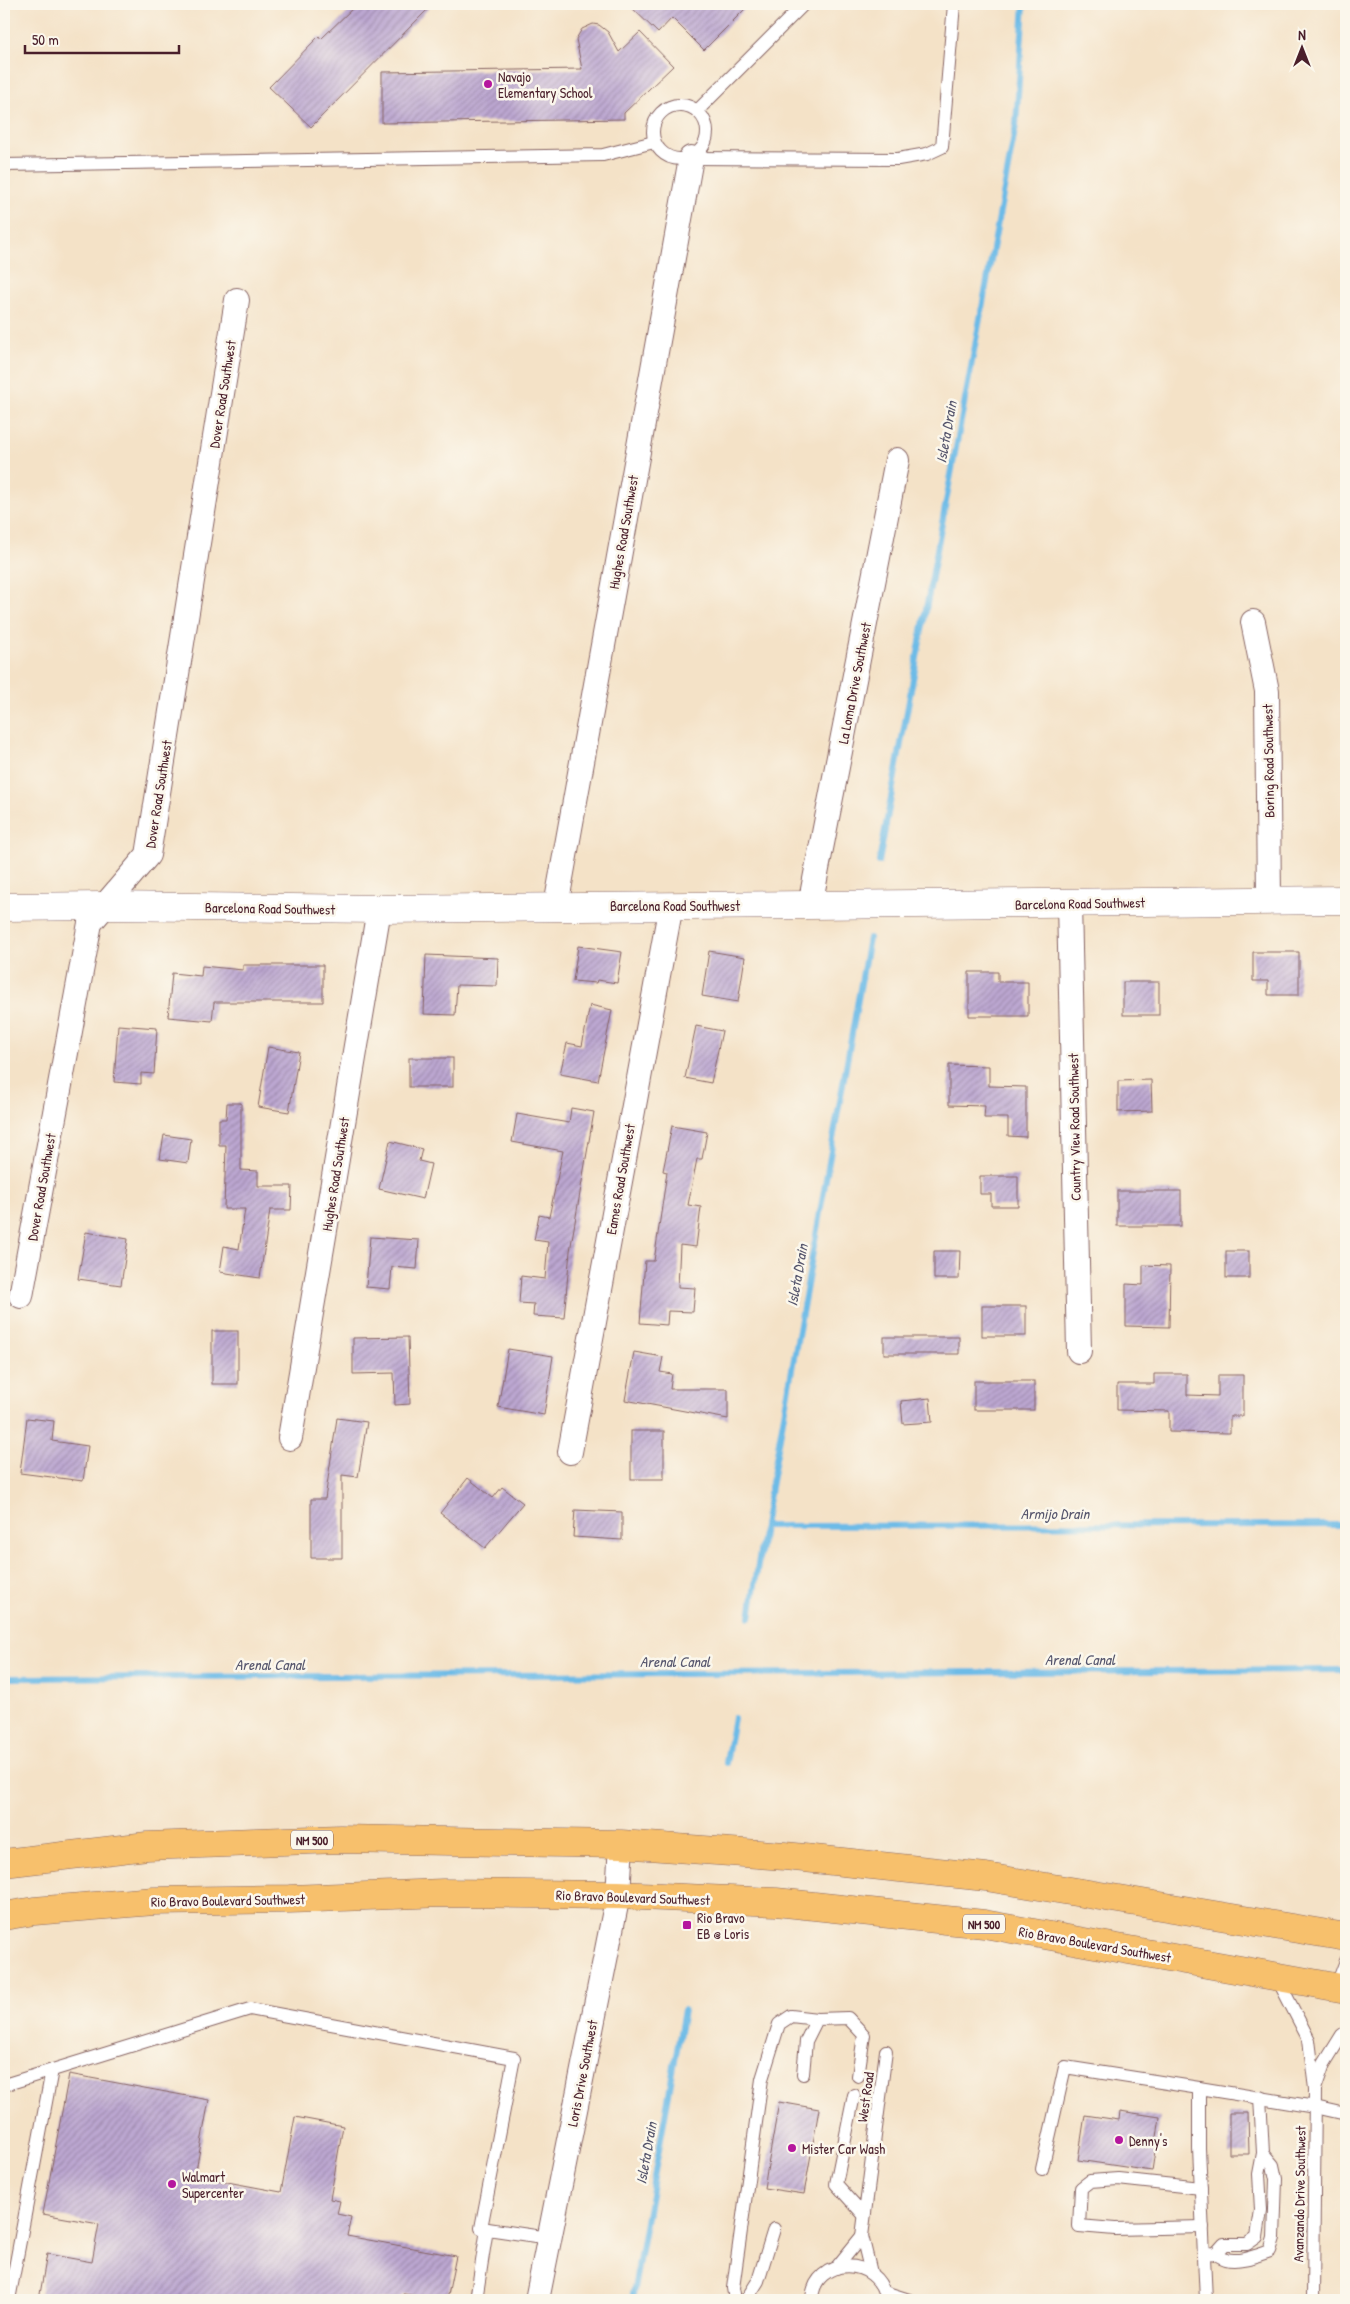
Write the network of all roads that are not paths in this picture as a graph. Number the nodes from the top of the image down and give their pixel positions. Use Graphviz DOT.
graph roads {
  1 [pos="804,4"];
  2 [pos="954,4"];
  3 [pos="698,111"];
  4 [pos="654,142"];
  5 [pos="691,158"];
  6 [pos="4,165"];
  7 [pos="237,300"];
  8 [pos="897,460"];
  9 [pos="1253,622"];
  10 [pos="1346,900"];
  11 [pos="1270,901"];
  12 [pos="1069,903"];
  13 [pos="671,905"];
  14 [pos="810,905"];
  15 [pos="104,906"];
  16 [pos="556,906"];
  17 [pos="4,908"];
  18 [pos="379,909"];
  19 [pos="21,1296"];
  20 [pos="1079,1351"];
  21 [pos="290,1438"];
  22 [pos="570,1452"];
  23 [pos="621,1844"];
  24 [pos="4,1863"];
  25 [pos="618,1894"];
  26 [pos="4,1916"];
  27 [pos="1346,1937"];
  28 [pos="1346,1961"];
  29 [pos="1276,1976"];
  30 [pos="1341,1988"];
  31 [pos="817,2019"];
  32 [pos="1346,2032"];
  33 [pos="886,2051"];
  34 [pos="52,2070"];
  35 [pos="803,2074"];
  36 [pos="858,2076"];
  37 [pos="4,2085"];
  38 [pos="1200,2088"];
  39 [pos="1315,2088"];
  40 [pos="854,2095"];
  41 [pos="1260,2097"];
  42 [pos="1315,2107"];
  43 [pos="1346,2114"];
  44 [pos="1263,2153"];
  45 [pos="1042,2168"];
  46 [pos="1201,2188"];
  47 [pos="864,2216"];
  48 [pos="1202,2227"];
  49 [pos="774,2229"];
  50 [pos="488,2230"];
  51 [pos="862,2236"];
  52 [pos="549,2238"];
  53 [pos="1210,2253"];
  54 [pos="836,2268"];
  55 [pos="871,2273"];
  56 [pos="885,2296"];
  57 [pos="9,2300"];
  58 [pos="476,2300"];
  59 [pos="537,2300"];
  60 [pos="735,2300"];
  61 [pos="746,2300"];
  62 [pos="812,2300"];
  63 [pos="909,2300"];
  64 [pos="1206,2300"];
  65 [pos="1313,2300"];
  1 -- 3 [label="lane"];
  2 -- 5 [label="lane"];
  3 -- 4 [label="lane"];
  3 -- 5 [label="lane"];
  4 -- 5 [label="lane"];
  4 -- 6 [label="lane"];
  5 -- 16 [label="street, Hughes Road Southwest"];
  7 -- 15 [label="street, Dover Road Southwest"];
  8 -- 14 [label="street, La Loma Drive Southwest"];
  9 -- 11 [label="street, Boring Road Southwest"];
  10 -- 11 [label="street, Barcelona Road Southwest"];
  11 -- 12 [label="street, Barcelona Road Southwest"];
  12 -- 14 [label="street, Barcelona Road Southwest"];
  12 -- 20 [label="street, Country View Road Southwest"];
  13 -- 14 [label="street, Barcelona Road Southwest"];
  13 -- 16 [label="street, Barcelona Road Southwest"];
  13 -- 22 [label="street, Eames Road Southwest"];
  15 -- 17 [label="street, Barcelona Road Southwest"];
  15 -- 18 [label="street, Barcelona Road Southwest"];
  15 -- 19 [label="street, Dover Road Southwest"];
  16 -- 18 [label="street, Barcelona Road Southwest"];
  18 -- 21 [label="street, Hughes Road Southwest"];
  23 -- 24 [label="main road, NM 500"];
  23 -- 25 [label="street, Loris Drive Southwest"];
  23 -- 27 [label="main road, NM 500"];
  25 -- 26 [label="main road, Rio Bravo Boulevard Southwest / NM 500"];
  25 -- 29 [label="main road, Rio Bravo Boulevard Southwest / NM 500"];
  25 -- 52 [label="street, Loris Drive Southwest"];
  28 -- 30 [label="lane"];
  29 -- 30 [label="main road, Rio Bravo Boulevard Southwest / NM 500"];
  29 -- 39 [label="lane"];
  31 -- 35 [label="lane"];
  31 -- 36 [label="lane"];
  31 -- 60 [label="lane"];
  32 -- 39 [label="lane"];
  33 -- 47 [label="lane, West Road"];
  34 -- 37 [label="lane"];
  34 -- 50 [label="lane"];
  34 -- 57 [label="lane"];
  38 -- 41 [label="lane"];
  38 -- 45 [label="lane"];
  38 -- 46 [label="lane"];
  39 -- 42 [label="lane, Avanzando Drive Southwest"];
  40 -- 47 [label="lane"];
  41 -- 42 [label="lane"];
  41 -- 44 [label="lane"];
  42 -- 43 [label="lane"];
  42 -- 65 [label="lane, Avanzando Drive Southwest"];
  44 -- 53 [label="lane"];
  44 -- 53 [label="lane"];
  46 -- 48 [label="lane"];
  46 -- 48 [label="lane"];
  47 -- 51 [label="lane, West Road"];
  48 -- 53 [label="lane"];
  49 -- 61 [label="lane"];
  50 -- 52 [label="lane"];
  50 -- 58 [label="lane"];
  51 -- 54 [label="lane"];
  51 -- 55 [label="lane, West Road"];
  52 -- 59 [label="street, Loris Drive Southwest"];
  53 -- 64 [label="lane"];
  54 -- 55 [label="lane"];
  54 -- 62 [label="lane"];
  55 -- 56 [label="lane"];
  56 -- 63 [label="lane"];
}
